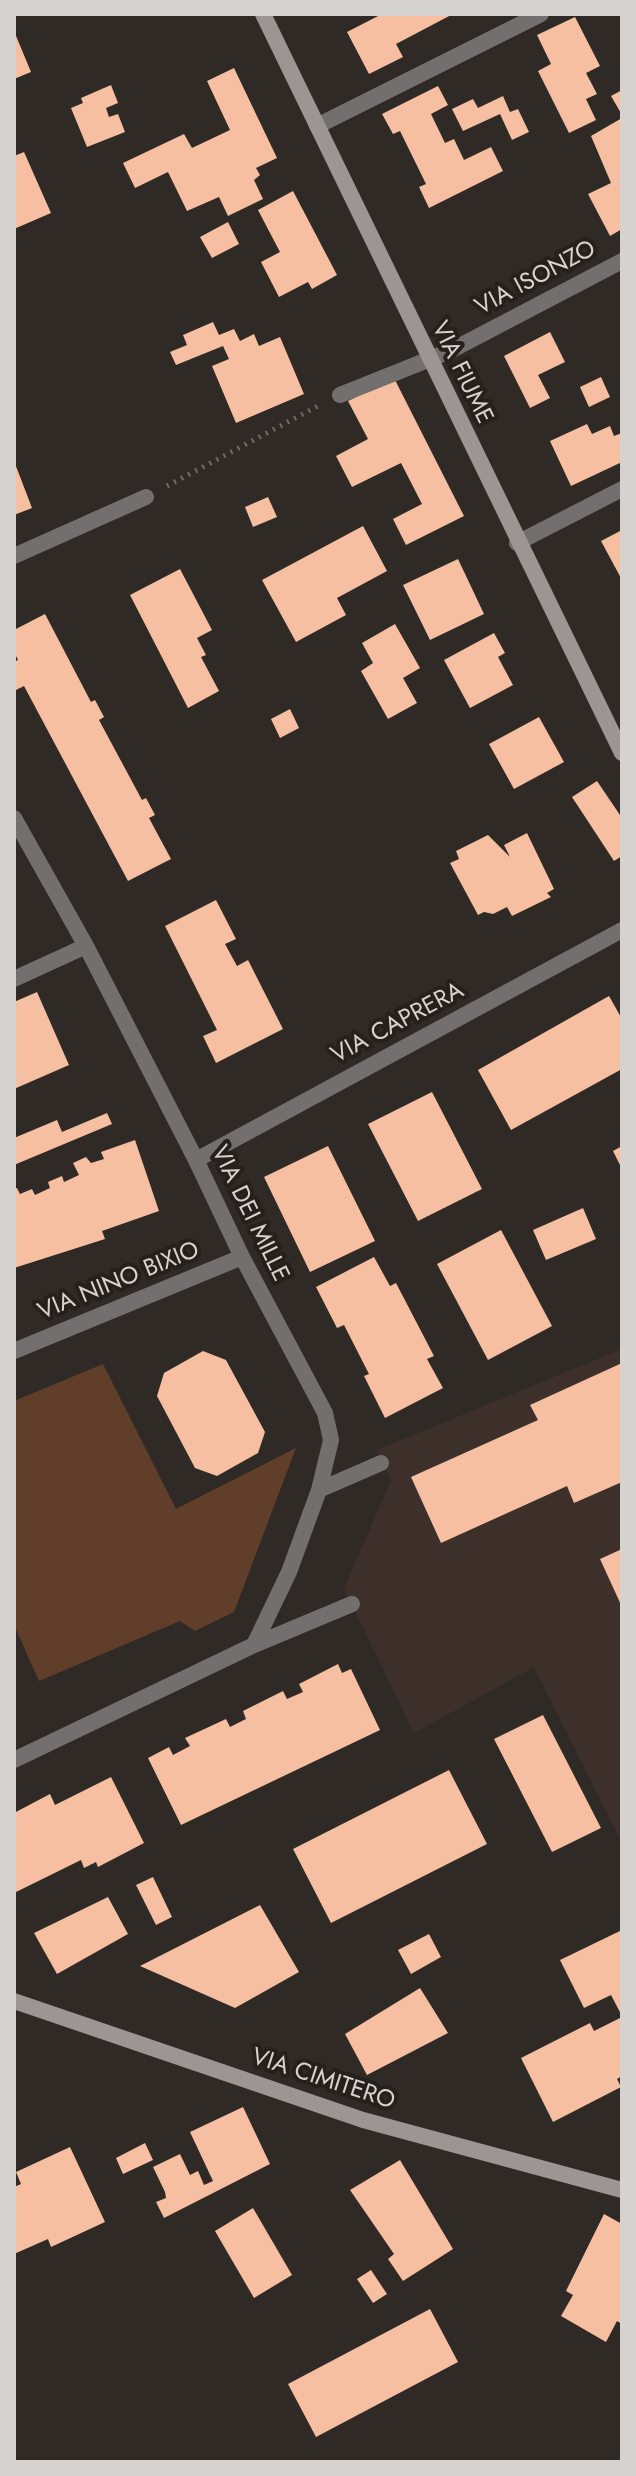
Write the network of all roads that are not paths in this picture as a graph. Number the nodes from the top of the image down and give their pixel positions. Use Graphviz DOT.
graph roads {
  1 [pos="263,14"];
  2 [pos="541,14"];
  3 [pos="317,126"];
  4 [pos="622,261"];
  5 [pos="427,357"];
  6 [pos="340,395"];
  7 [pos="622,489"];
  8 [pos="146,497"];
  9 [pos="517,543"];
  10 [pos="14,556"];
  11 [pos="622,752"];
  12 [pos="14,818"];
  13 [pos="622,930"];
  14 [pos="86,946"];
  15 [pos="14,979"];
  16 [pos="196,1160"];
  17 [pos="242,1257"];
  18 [pos="14,1351"];
  19 [pos="381,1463"];
  20 [pos="319,1490"];
  21 [pos="352,1604"];
  22 [pos="254,1645"];
  23 [pos="14,1760"];
  24 [pos="14,2001"];
  25 [pos="622,2190"];
  1 -- 3 [label="main road, VIA FIUME"];
  2 -- 3 [label="street"];
  3 -- 5 [label="main road, VIA FIUME"];
  4 -- 5 [label="street, VIA ISONZO"];
  5 -- 6 [label="street, VIA ISONZO"];
  5 -- 9 [label="main road, VIA FIUME"];
  7 -- 9 [label="street"];
  8 -- 10 [label="street"];
  9 -- 11 [label="main road, VIA FIUME"];
  12 -- 14 [label="street, VIA DEI MILLE"];
  13 -- 16 [label="street, VIA CAPRERA"];
  14 -- 15 [label="street"];
  14 -- 16 [label="street, VIA DEI MILLE"];
  16 -- 17 [label="street, VIA DEI MILLE"];
  17 -- 18 [label="street, VIA NINO BIXIO"];
  17 -- 20 [label="street, VIA DEI MILLE"];
  19 -- 20 [label="street"];
  20 -- 22 [label="street, VIA DEI MILLE"];
  21 -- 22 [label="street"];
  22 -- 23 [label="street"];
  24 -- 25 [label="main road, VIA CIMITERO"];
}
